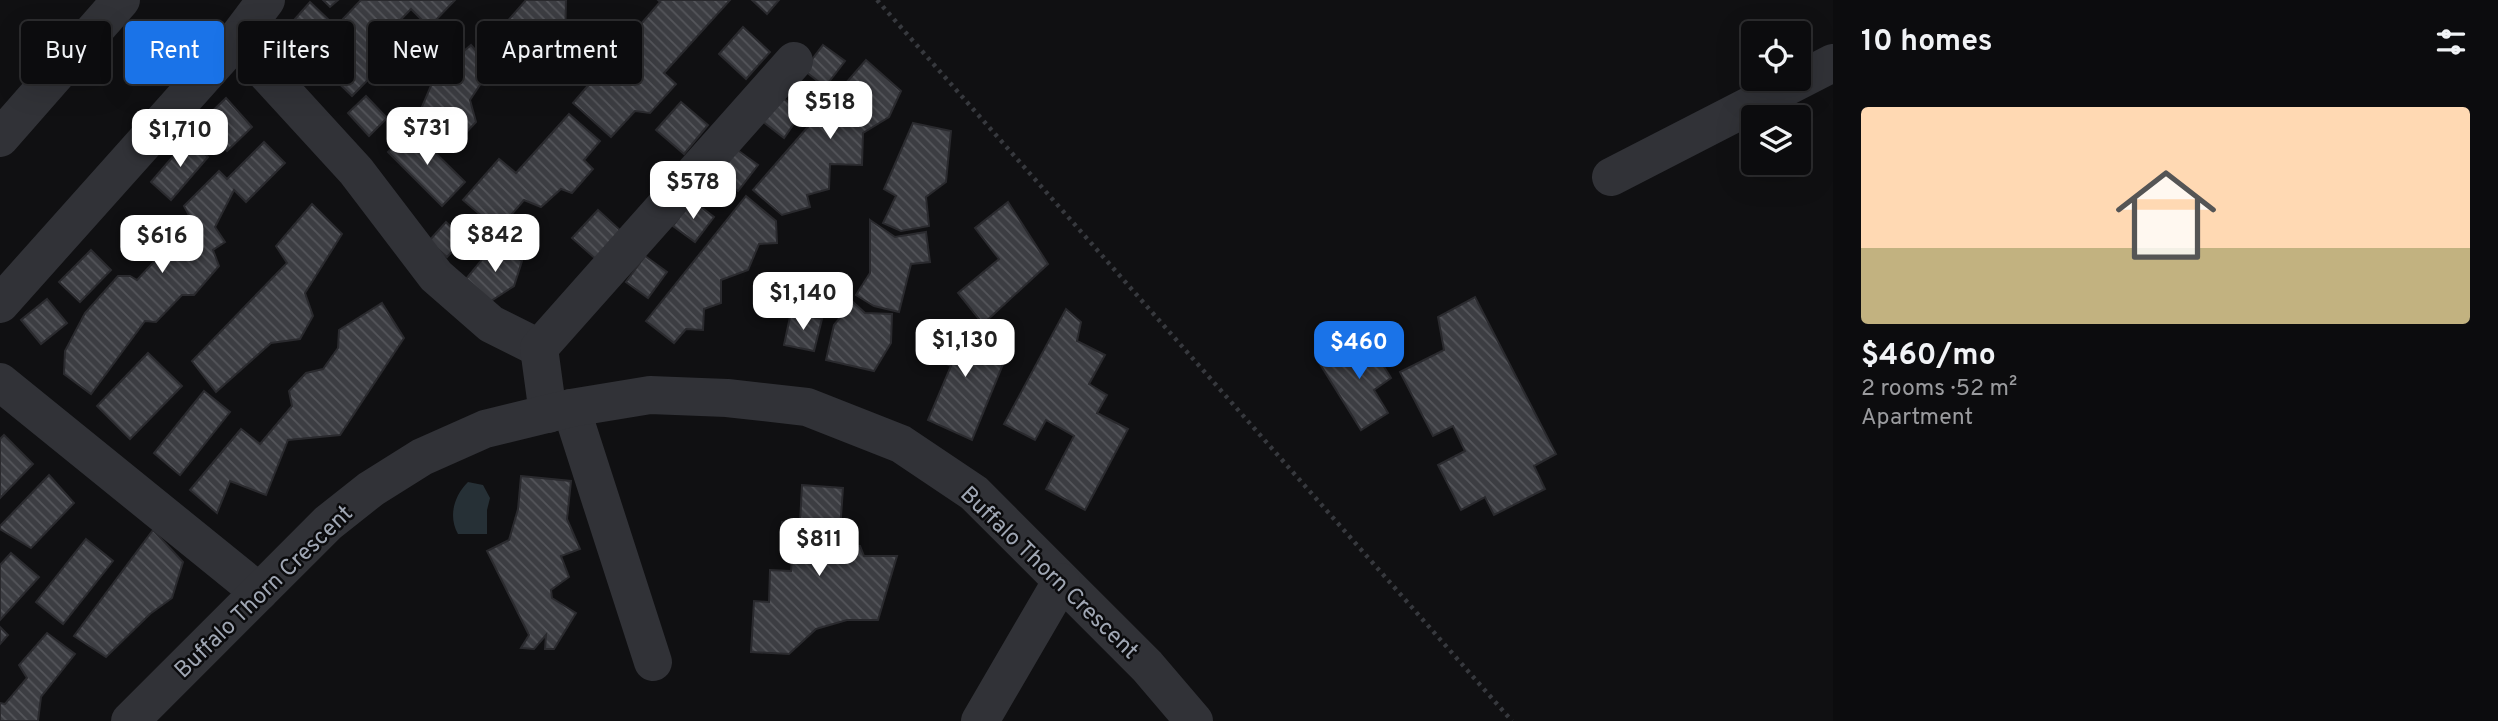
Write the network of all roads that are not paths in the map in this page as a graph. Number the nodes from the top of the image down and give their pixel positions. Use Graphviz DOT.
graph roads {
  1 [pos="121,0"];
  2 [pos="266,0"];
  3 [pos="236,40"];
  4 [pos="794,61"];
  5 [pos="1833,63"];
  6 [pos="0,138"];
  7 [pos="1611,177"];
  8 [pos="0,304"];
  9 [pos="538,348"];
  10 [pos="0,382"];
  11 [pos="560,411"];
  12 [pos="1061,582"];
  13 [pos="259,592"];
  14 [pos="653,662"];
  15 [pos="130,721"];
  16 [pos="980,721"];
  17 [pos="1194,721"];
  1 -- 6 [label="street"];
  2 -- 3 [label="street"];
  3 -- 8 [label="street"];
  3 -- 9 [label="street"];
  4 -- 9 [label="street"];
  5 -- 7 [label="street"];
  9 -- 11 [label="street"];
  10 -- 13 [label="street"];
  11 -- 12 [label="street, Buffalo Thorn Crescent"];
  11 -- 13 [label="street, Buffalo Thorn Crescent"];
  11 -- 14 [label="street"];
  12 -- 16 [label="street"];
  12 -- 17 [label="street, Buffalo Thorn Crescent"];
  13 -- 15 [label="street, Buffalo Thorn Crescent"];
}
